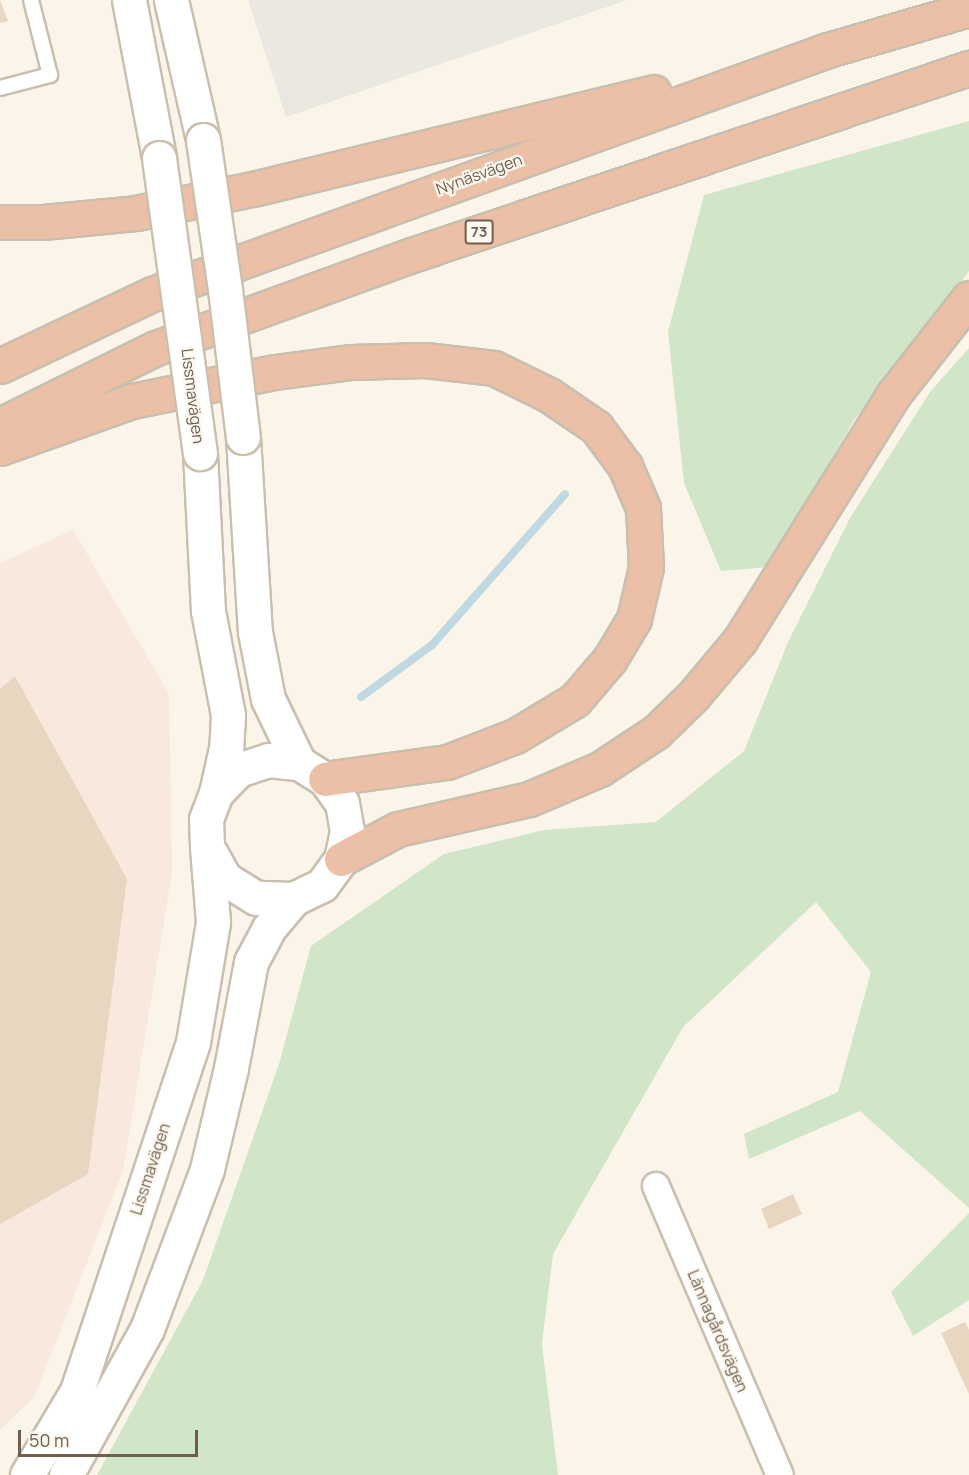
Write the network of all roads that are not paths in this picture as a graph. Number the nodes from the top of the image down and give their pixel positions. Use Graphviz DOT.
graph roads {
  1 [pos="31,0"];
  2 [pos="129,0"];
  3 [pos="171,0"];
  4 [pos="969,9"];
  5 [pos="828,50"];
  6 [pos="969,68"];
  7 [pos="0,88"];
  8 [pos="0,222"];
  9 [pos="969,298"];
  10 [pos="0,366"];
  11 [pos="0,424"];
  12 [pos="0,448"];
  13 [pos="312,771"];
  14 [pos="216,793"];
  15 [pos="207,847"];
  16 [pos="341,859"];
  17 [pos="293,899"];
  18 [pos="656,1186"];
  19 [pos="27,1475"];
  20 [pos="66,1475"];
  21 [pos="780,1475"];
  1 -- 7 [label="lane"];
  2 -- 14 [label="street, Lissmavägen, bridge"];
  3 -- 13 [label="street, bridge"];
  4 -- 5 [label="highway, Nynäsvägen"];
  5 -- 8 [label="highway"];
  5 -- 10 [label="highway, Nynäsvägen"];
  6 -- 11 [label="highway, 73"];
  9 -- 16 [label="highway"];
  12 -- 13 [label="highway"];
  13 -- 14 [label="street"];
  13 -- 16 [label="street"];
  14 -- 15 [label="street"];
  15 -- 17 [label="street"];
  15 -- 19 [label="street, Lissmavägen"];
  16 -- 17 [label="street"];
  17 -- 20 [label="street"];
  18 -- 21 [label="street, Lännagårdsvägen"];
}
